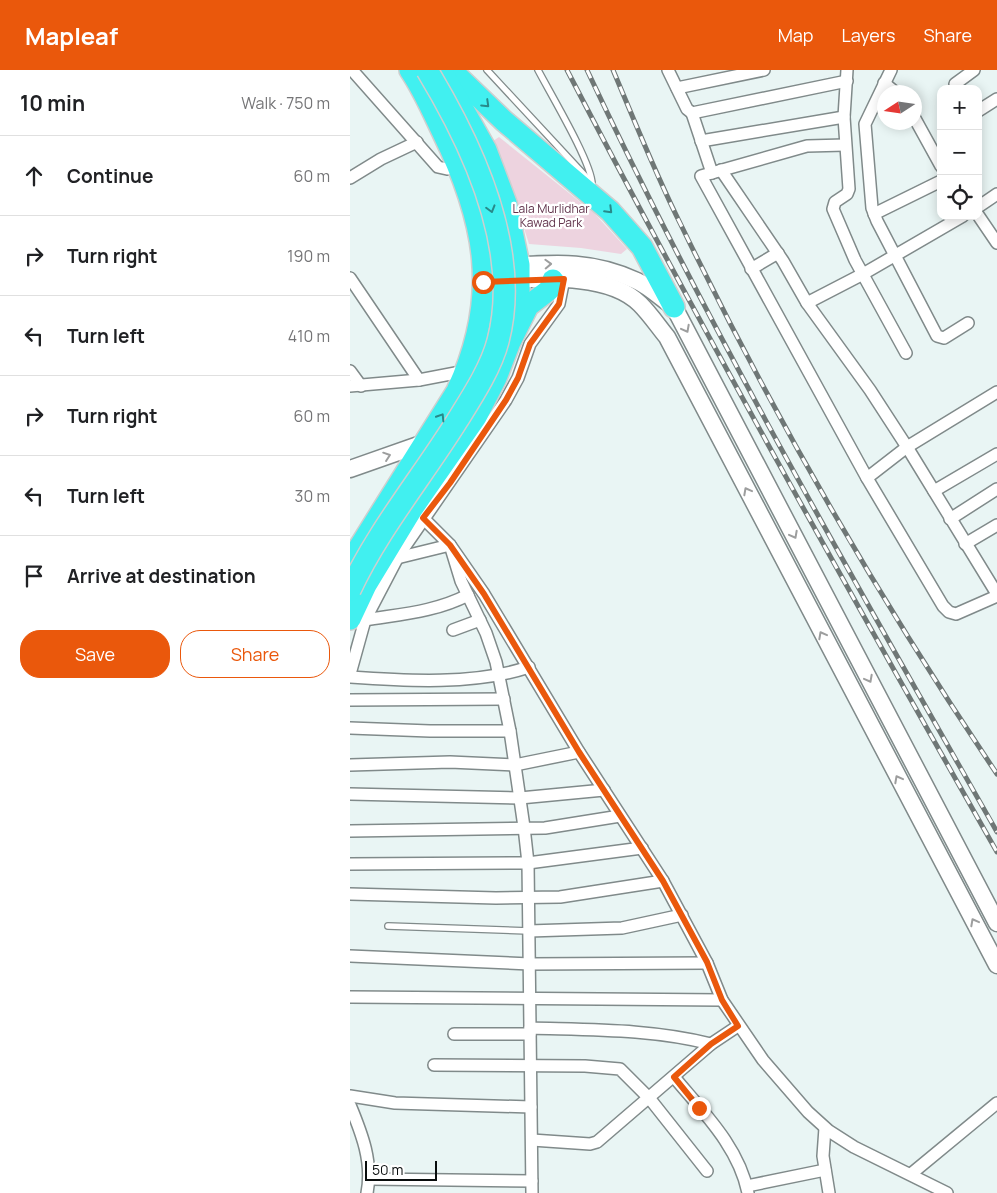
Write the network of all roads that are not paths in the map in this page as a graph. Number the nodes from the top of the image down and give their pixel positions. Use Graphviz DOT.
graph roads {
  1 [pos="352,70"];
  2 [pos="410,70"];
  3 [pos="427,70"];
  4 [pos="440,70"];
  5 [pos="451,70"];
  6 [pos="487,70"];
  7 [pos="538,70"];
  8 [pos="668,70"];
  9 [pos="764,70"];
  10 [pos="891,70"];
  11 [pos="974,70"];
  12 [pos="847,76"];
  13 [pos="884,83"];
  14 [pos="955,84"];
  15 [pos="677,88"];
  16 [pos="997,99"];
  17 [pos="982,108"];
  18 [pos="692,113"];
  19 [pos="844,116"];
  20 [pos="921,130"];
  21 [pos="701,141"];
  22 [pos="417,142"];
  23 [pos="845,145"];
  24 [pos="937,159"];
  25 [pos="459,166"];
  26 [pos="717,171"];
  27 [pos="351,174"];
  28 [pos="937,183"];
  29 [pos="591,189"];
  30 [pos="997,194"];
  31 [pos="982,204"];
  32 [pos="874,214"];
  33 [pos="956,220"];
  34 [pos="981,220"];
  35 [pos="997,243"];
  36 [pos="778,253"];
  37 [pos="895,256"];
  38 [pos="751,269"];
  39 [pos="518,272"];
  40 [pos="863,274"];
  41 [pos="483,275"];
  42 [pos="350,278"];
  43 [pos="559,280"];
  44 [pos="648,288"];
  45 [pos="639,303"];
  46 [pos="807,303"];
  47 [pos="674,307"];
  48 [pos="968,324"];
  49 [pos="510,342"];
  50 [pos="906,352"];
  51 [pos="350,371"];
  52 [pos="466,371"];
  53 [pos="419,380"];
  54 [pos="355,386"];
  55 [pos="997,392"];
  56 [pos="424,443"];
  57 [pos="907,447"];
  58 [pos="997,454"];
  59 [pos="351,468"];
  60 [pos="867,478"];
  61 [pos="997,489"];
  62 [pos="934,491"];
  63 [pos="423,518"];
  64 [pos="950,519"];
  65 [pos="997,525"];
  66 [pos="965,544"];
  67 [pos="450,545"];
  68 [pos="353,551"];
  69 [pos="397,558"];
  70 [pos="350,590"];
  71 [pos="468,595"];
  72 [pos="997,595"];
  73 [pos="358,620"];
  74 [pos="480,620"];
  75 [pos="453,630"];
  76 [pos="529,667"];
  77 [pos="350,674"];
  78 [pos="498,676"];
  79 [pos="350,678"];
  80 [pos="504,699"];
  81 [pos="350,700"];
  82 [pos="350,728"];
  83 [pos="510,731"];
  84 [pos="579,752"];
  85 [pos="350,765"];
  86 [pos="515,765"];
  87 [pos="604,790"];
  88 [pos="350,794"];
  89 [pos="520,798"];
  90 [pos="620,816"];
  91 [pos="524,827"];
  92 [pos="350,831"];
  93 [pos="642,848"];
  94 [pos="350,864"];
  95 [pos="528,864"];
  96 [pos="663,881"];
  97 [pos="350,894"];
  98 [pos="528,898"];
  99 [pos="682,915"];
  100 [pos="997,923"];
  101 [pos="388,926"];
  102 [pos="529,931"];
  103 [pos="350,956"];
  104 [pos="707,962"];
  105 [pos="530,964"];
  106 [pos="997,965"];
  107 [pos="350,997"];
  108 [pos="530,999"];
  109 [pos="722,1000"];
  110 [pos="738,1026"];
  111 [pos="530,1031"];
  112 [pos="454,1034"];
  113 [pos="711,1044"];
  114 [pos="434,1065"];
  115 [pos="530,1066"];
  116 [pos="674,1077"];
  117 [pos="350,1096"];
  118 [pos="650,1098"];
  119 [pos="997,1103"];
  120 [pos="350,1105"];
  121 [pos="531,1107"];
  122 [pos="826,1128"];
  123 [pos="532,1140"];
  124 [pos="825,1170"];
  125 [pos="707,1171"];
  126 [pos="912,1174"];
  127 [pos="370,1178"];
  128 [pos="532,1181"];
  129 [pos="747,1189"];
  130 [pos="367,1193"];
  131 [pos="532,1193"];
  132 [pos="829,1193"];
  133 [pos="947,1193"];
  1 -- 22 [label="street"];
  2 -- 25 [label="highway"];
  3 -- 70 [label="highway, one-way, bridge"];
  4 -- 39 [label="highway"];
  5 -- 29 [label="highway, one-way"];
  6 -- 29 [label="lane"];
  7 -- 29 [label="lane"];
  8 -- 15 [label="street"];
  9 -- 15 [label="street"];
  10 -- 13 [label="street"];
  11 -- 14 [label="street"];
  12 -- 18 [label="street"];
  12 -- 19 [label="street"];
  13 -- 32 [label="street"];
  15 -- 18 [label="street"];
  16 -- 17 [label="street"];
  18 -- 21 [label="street"];
  19 -- 21 [label="street"];
  19 -- 23 [label="street"];
  20 -- 24 [label="street"];
  21 -- 26 [label="street"];
  22 -- 25 [label="street"];
  22 -- 27 [label="street"];
  23 -- 26 [label="street"];
  23 -- 40 [label="street"];
  25 -- 41 [label="highway"];
  26 -- 36 [label="street"];
  26 -- 38 [label="street"];
  28 -- 32 [label="street"];
  29 -- 47 [label="highway, one-way"];
  30 -- 31 [label="street"];
  32 -- 37 [label="street"];
  33 -- 37 [label="street"];
  34 -- 35 [label="street"];
  36 -- 38 [label="street"];
  36 -- 46 [label="street"];
  37 -- 40 [label="street"];
  37 -- 48 [label="street"];
  38 -- 60 [label="street"];
  39 -- 41 [label="street"];
  39 -- 43 [label="street"];
  39 -- 44 [label="street, one-way"];
  39 -- 49 [label="highway"];
  40 -- 46 [label="street"];
  40 -- 50 [label="street"];
  41 -- 52 [label="highway"];
  42 -- 53 [label="street"];
  43 -- 45 [label="street"];
  43 -- 49 [label="highway"];
  43 -- 63 [label="street"];
  44 -- 45 [label="street"];
  44 -- 47 [label="street"];
  106 -- 45 [label="street, one-way"];
  46 -- 57 [label="street"];
  47 -- 100 [label="street, one-way"];
  49 -- 73 [label="highway"];
  51 -- 54 [label="street"];
  52 -- 53 [label="street"];
  56 -- 52 [label="highway, one-way"];
  53 -- 54 [label="street"];
  55 -- 57 [label="street"];
  59 -- 56 [label="street, one-way"];
  56 -- 68 [label="highway"];
  57 -- 60 [label="street"];
  57 -- 62 [label="street"];
  58 -- 62 [label="street"];
  60 -- 72 [label="street"];
  61 -- 64 [label="street"];
  62 -- 64 [label="street"];
  63 -- 67 [label="street"];
  63 -- 69 [label="street"];
  64 -- 66 [label="street"];
  65 -- 66 [label="street"];
  66 -- 72 [label="street"];
  67 -- 69 [label="street"];
  67 -- 71 [label="street"];
  67 -- 76 [label="street"];
  69 -- 73 [label="street"];
  71 -- 73 [label="street"];
  71 -- 74 [label="street"];
  73 -- 77 [label="street"];
  74 -- 75 [label="street"];
  74 -- 78 [label="street"];
  76 -- 78 [label="street"];
  76 -- 84 [label="street"];
  78 -- 79 [label="street"];
  78 -- 80 [label="street"];
  80 -- 81 [label="street"];
  80 -- 83 [label="street"];
  82 -- 83 [label="street"];
  83 -- 86 [label="street"];
  84 -- 86 [label="street"];
  84 -- 87 [label="street"];
  85 -- 86 [label="street"];
  86 -- 89 [label="street"];
  87 -- 89 [label="street"];
  87 -- 90 [label="street"];
  88 -- 89 [label="street"];
  89 -- 91 [label="street"];
  90 -- 91 [label="street"];
  90 -- 93 [label="street"];
  91 -- 92 [label="street"];
  91 -- 95 [label="street"];
  93 -- 95 [label="street"];
  93 -- 96 [label="street"];
  94 -- 95 [label="street"];
  95 -- 98 [label="street"];
  96 -- 98 [label="street"];
  96 -- 99 [label="street"];
  97 -- 98 [label="street"];
  98 -- 102 [label="street"];
  99 -- 102 [label="street"];
  99 -- 104 [label="street"];
  101 -- 102 [label="lane"];
  102 -- 105 [label="street"];
  103 -- 105 [label="street"];
  104 -- 105 [label="street"];
  104 -- 109 [label="street"];
  105 -- 108 [label="street"];
  107 -- 108 [label="street"];
  108 -- 109 [label="street"];
  108 -- 111 [label="street"];
  109 -- 110 [label="street"];
  110 -- 113 [label="street"];
  110 -- 122 [label="street"];
  111 -- 112 [label="street"];
  111 -- 113 [label="street"];
  111 -- 115 [label="street"];
  113 -- 116 [label="street"];
  114 -- 115 [label="street"];
  115 -- 118 [label="street"];
  115 -- 121 [label="street"];
  116 -- 118 [label="street"];
  116 -- 129 [label="street"];
  117 -- 121 [label="street"];
  118 -- 123 [label="street"];
  118 -- 125 [label="street"];
  119 -- 126 [label="street"];
  120 -- 127 [label="street"];
  121 -- 123 [label="street"];
  122 -- 124 [label="street"];
  122 -- 126 [label="street"];
  123 -- 128 [label="street"];
  124 -- 129 [label="street"];
  124 -- 132 [label="street"];
  126 -- 133 [label="street"];
  127 -- 128 [label="street"];
  127 -- 130 [label="street"];
  128 -- 131 [label="street"];
}
